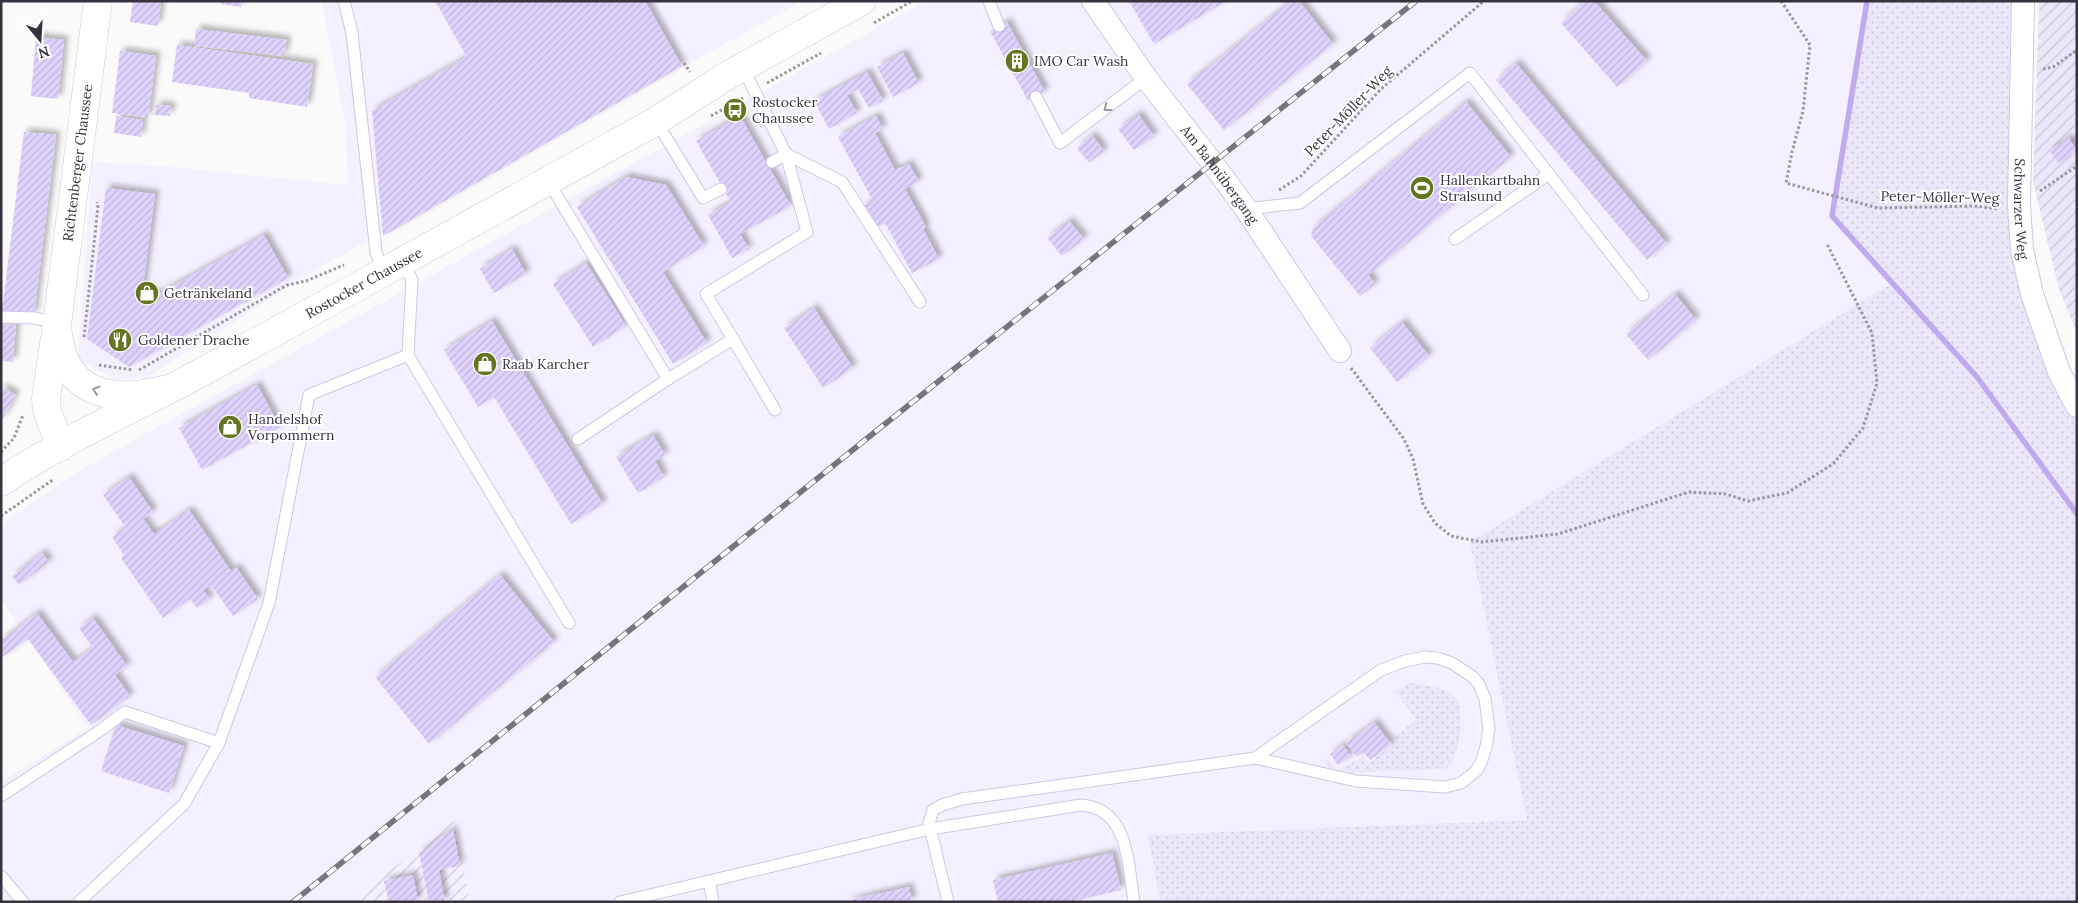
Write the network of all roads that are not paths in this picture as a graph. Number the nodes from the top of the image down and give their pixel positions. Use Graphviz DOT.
graph roads {
  1 [pos="98,1"];
  2 [pos="344,1"];
  3 [pos="989,1"];
  4 [pos="1093,1"];
  5 [pos="2022,1"];
  6 [pos="849,4"];
  7 [pos="999,26"];
  8 [pos="742,68"];
  9 [pos="1146,78"];
  10 [pos="1036,97"];
  11 [pos="656,121"];
  12 [pos="786,154"];
  13 [pos="772,162"];
  14 [pos="1549,174"];
  15 [pos="548,181"];
  16 [pos="721,189"];
  17 [pos="1246,209"];
  18 [pos="1455,239"];
  19 [pos="387,262"];
  20 [pos="1643,295"];
  21 [pos="920,302"];
  22 [pos="1,317"];
  23 [pos="57,324"];
  24 [pos="734,339"];
  25 [pos="1340,352"];
  26 [pos="408,354"];
  27 [pos="668,379"];
  28 [pos="178,386"];
  29 [pos="2077,406"];
  30 [pos="775,410"];
  31 [pos="578,439"];
  32 [pos="61,447"];
  33 [pos="1,482"];
  34 [pos="569,623"];
  35 [pos="219,743"];
  36 [pos="1255,758"];
  37 [pos="1,796"];
  38 [pos="930,828"];
  39 [pos="1,876"];
  40 [pos="709,881"];
  41 [pos="23,902"];
  42 [pos="79,902"];
  43 [pos="620,902"];
  44 [pos="713,902"];
  45 [pos="948,902"];
  46 [pos="1134,902"];
  1 -- 23 [label="main road, Richtenberger Chaussee"];
  2 -- 19 [label="lane"];
  3 -- 7 [label="lane"];
  4 -- 9 [label="street, Am Bahnübergang"];
  5 -- 29 [label="street, Schwarzer Weg"];
  6 -- 8 [label="main road, Rostocker Chaussee"];
  8 -- 11 [label="main road, Rostocker Chaussee"];
  8 -- 12 [label="lane"];
  9 -- 10 [label="lane, one-way"];
  9 -- 17 [label="street, Am Bahnübergang"];
  11 -- 15 [label="main road, Rostocker Chaussee"];
  11 -- 16 [label="lane"];
  12 -- 13 [label="lane"];
  12 -- 21 [label="lane"];
  12 -- 24 [label="lane"];
  14 -- 17 [label="lane"];
  14 -- 18 [label="lane"];
  14 -- 20 [label="lane"];
  15 -- 19 [label="main road, Rostocker Chaussee"];
  15 -- 27 [label="lane"];
  17 -- 25 [label="street, Am Bahnübergang"];
  19 -- 26 [label="lane"];
  19 -- 28 [label="main road, Rostocker Chaussee"];
  22 -- 23 [label="lane"];
  28 -- 23 [label="main road, Richtenberger Chaussee, one-way"];
  23 -- 32 [label="main road, Richtenberger Chaussee"];
  24 -- 27 [label="lane"];
  24 -- 30 [label="lane"];
  26 -- 34 [label="lane"];
  26 -- 35 [label="lane"];
  27 -- 31 [label="lane"];
  28 -- 32 [label="main road, Rostocker Chaussee"];
  32 -- 33 [label="main road, Rostocker Chaussee"];
  35 -- 37 [label="lane"];
  35 -- 42 [label="lane"];
  36 -- 36 [label="lane"];
  36 -- 38 [label="lane"];
  38 -- 40 [label="lane"];
  38 -- 45 [label="lane"];
  38 -- 46 [label="lane"];
  39 -- 41 [label="lane"];
  40 -- 43 [label="lane"];
  40 -- 44 [label="lane"];
}
